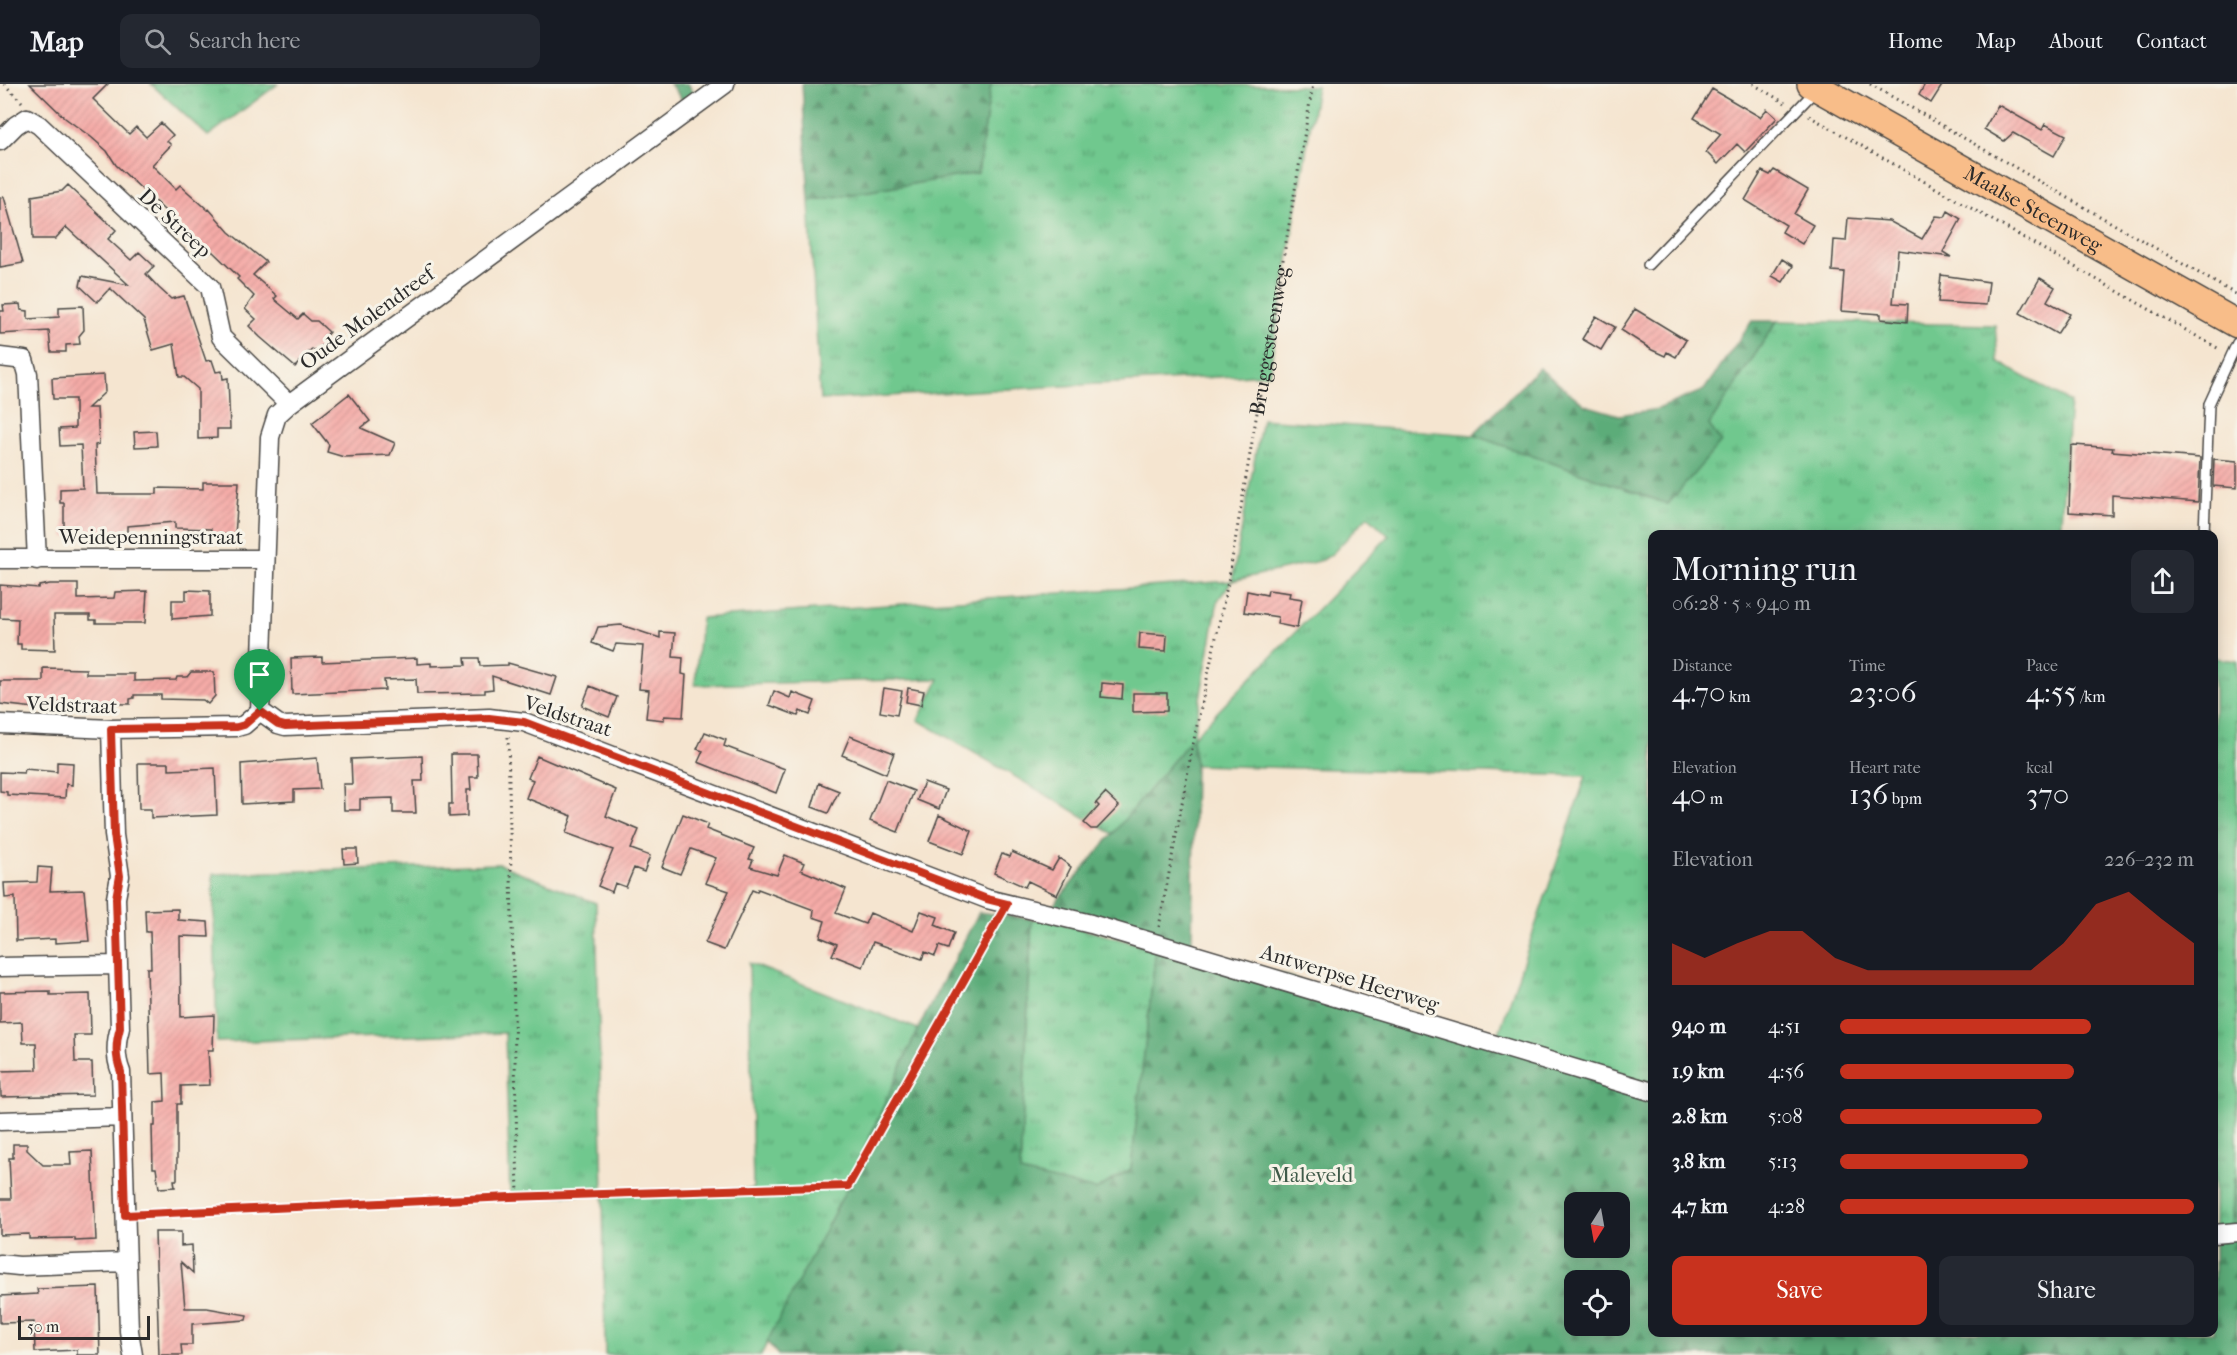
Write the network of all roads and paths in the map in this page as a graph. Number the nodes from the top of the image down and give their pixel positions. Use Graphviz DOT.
graph roads {
  1 [pos="4,84"];
  2 [pos="725,84"];
  3 [pos="1313,84"];
  4 [pos="1753,84"];
  5 [pos="1768,84"];
  6 [pos="1870,84"];
  7 [pos="1819,89"];
  8 [pos="1764,91"];
  9 [pos="1797,110"];
  10 [pos="27,118"];
  11 [pos="0,141"];
  12 [pos="1648,265"];
  13 [pos="2237,295"];
  14 [pos="2237,324"];
  15 [pos="2237,343"];
  16 [pos="2230,355"];
  17 [pos="0,357"];
  18 [pos="289,404"];
  19 [pos="2204,530"];
  20 [pos="0,559"];
  21 [pos="265,559"];
  22 [pos="37,560"];
  23 [pos="260,711"];
  24 [pos="508,720"];
  25 [pos="0,724"];
  26 [pos="111,729"];
  27 [pos="1007,904"];
  28 [pos="1033,910"];
  29 [pos="1156,943"];
  30 [pos="118,965"];
  31 [pos="0,967"];
  32 [pos="1648,1091"];
  33 [pos="122,1117"];
  34 [pos="0,1121"];
  35 [pos="518,1197"];
  36 [pos="125,1215"];
  37 [pos="2237,1232"];
  38 [pos="2218,1234"];
  39 [pos="126,1262"];
  40 [pos="0,1264"];
  41 [pos="133,1355"];
  1 -- 10 [label="path"];
  2 -- 18 [label="street, Oude Molendreef"];
  3 -- 29 [label="path, Bruggesteenweg"];
  4 -- 8 [label="path"];
  5 -- 8 [label="path"];
  6 -- 13 [label="path"];
  7 -- 9 [label="lane"];
  7 -- 14 [label="main road, Maalse Steenweg"];
  8 -- 9 [label="path"];
  9 -- 12 [label="lane"];
  9 -- 16 [label="path"];
  10 -- 11 [label="street"];
  10 -- 18 [label="street, De Streep"];
  15 -- 16 [label="lane"];
  16 -- 19 [label="lane"];
  17 -- 22 [label="street, Weidepenningstraat"];
  18 -- 21 [label="street, Oude Molendreef"];
  20 -- 22 [label="street, Weidepenningstraat"];
  21 -- 22 [label="street, Weidepenningstraat"];
  21 -- 23 [label="street, Oude Molendreef"];
  23 -- 24 [label="street, Veldstraat"];
  23 -- 26 [label="street, Veldstraat"];
  24 -- 27 [label="street, Veldstraat"];
  24 -- 35 [label="path"];
  25 -- 26 [label="street, Veldstraat"];
  26 -- 30 [label="street"];
  27 -- 28 [label="street, Veldstraat"];
  27 -- 35 [label="path"];
  28 -- 29 [label="street, Antwerpse Heerweg"];
  29 -- 32 [label="street, Antwerpse Heerweg"];
  30 -- 31 [label="street"];
  30 -- 33 [label="street"];
  33 -- 34 [label="street"];
  33 -- 36 [label="street"];
  35 -- 36 [label="path"];
  36 -- 39 [label="street"];
  37 -- 38 [label="street"];
  39 -- 40 [label="street"];
  39 -- 41 [label="street"];
}
